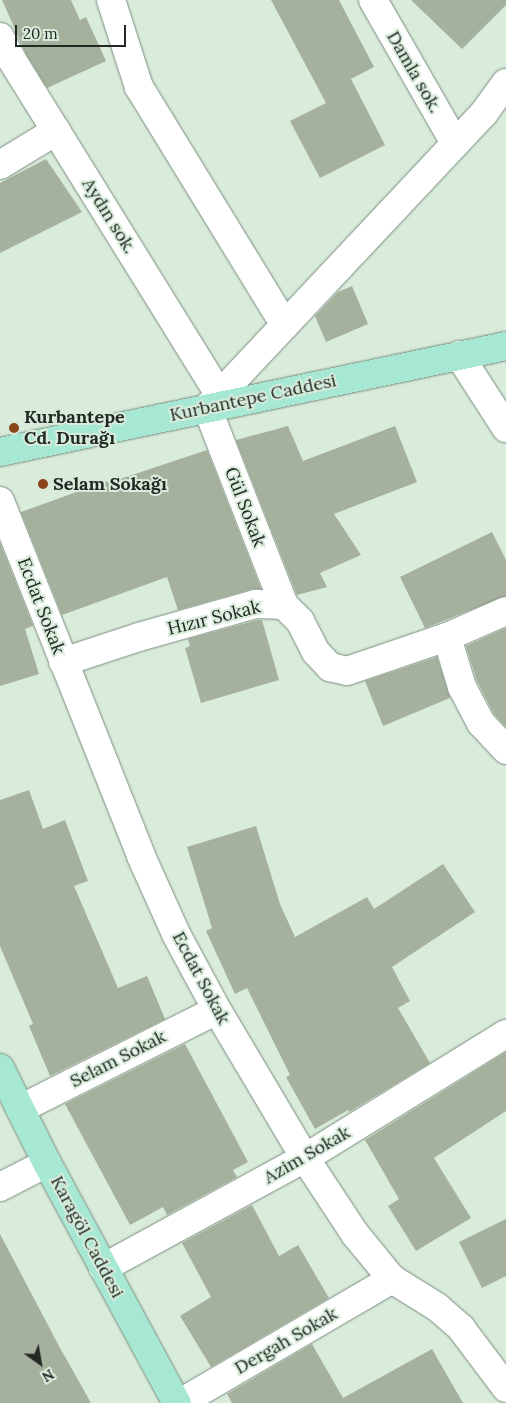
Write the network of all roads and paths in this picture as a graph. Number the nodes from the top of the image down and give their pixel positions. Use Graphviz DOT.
graph roads {
  1 [pos="112,0"];
  2 [pos="373,0"];
  3 [pos="0,37"];
  4 [pos="506,84"];
  5 [pos="56,131"];
  6 [pos="455,143"];
  7 [pos="0,165"];
  8 [pos="285,325"];
  9 [pos="506,346"];
  10 [pos="459,355"];
  11 [pos="213,401"];
  12 [pos="506,428"];
  13 [pos="0,452"];
  14 [pos="0,501"];
  15 [pos="284,605"];
  16 [pos="506,611"];
  17 [pos="447,637"];
  18 [pos="63,662"];
  19 [pos="506,750"];
  20 [pos="217,1010"];
  21 [pos="506,1034"];
  22 [pos="0,1068"];
  23 [pos="20,1109"];
  24 [pos="305,1158"];
  25 [pos="47,1163"];
  26 [pos="0,1187"];
  27 [pos="103,1268"];
  28 [pos="392,1279"];
  29 [pos="506,1388"];
  30 [pos="179,1403"];
  1 -- 8 [label="street"];
  2 -- 6 [label="street, Damla sok."];
  3 -- 5 [label="street, Aydın sok."];
  4 -- 6 [label="street"];
  5 -- 7 [label="street"];
  5 -- 11 [label="street, Aydın sok."];
  6 -- 8 [label="street"];
  8 -- 11 [label="street"];
  9 -- 10 [label="main road, Kurbantepe Caddesi"];
  10 -- 11 [label="main road, Kurbantepe Caddesi"];
  10 -- 12 [label="street"];
  11 -- 13 [label="main road, Kurbantepe Caddesi"];
  11 -- 15 [label="street, Gül Sokak"];
  14 -- 18 [label="street, Ecdat Sokak"];
  15 -- 17 [label="street, Hızır Sokak"];
  15 -- 18 [label="street, Hızır Sokak"];
  16 -- 17 [label="street, Hızır Sokak"];
  17 -- 19 [label="street"];
  18 -- 20 [label="street, Ecdat Sokak"];
  20 -- 23 [label="street, Selam Sokak"];
  20 -- 24 [label="street, Ecdat Sokak"];
  21 -- 24 [label="street, Azim Sokak"];
  22 -- 23 [label="main road, Karagöl Caddesi"];
  23 -- 25 [label="main road, Karagöl Caddesi"];
  24 -- 27 [label="street, Azim Sokak"];
  24 -- 28 [label="street, Ecdat Sokak"];
  25 -- 26 [label="street"];
  25 -- 27 [label="main road, Karagöl Caddesi"];
  27 -- 30 [label="main road, Karagöl Caddesi"];
  28 -- 29 [label="street, Ecdat Sokak"];
  28 -- 30 [label="street, Dergah Sokak"];
}
